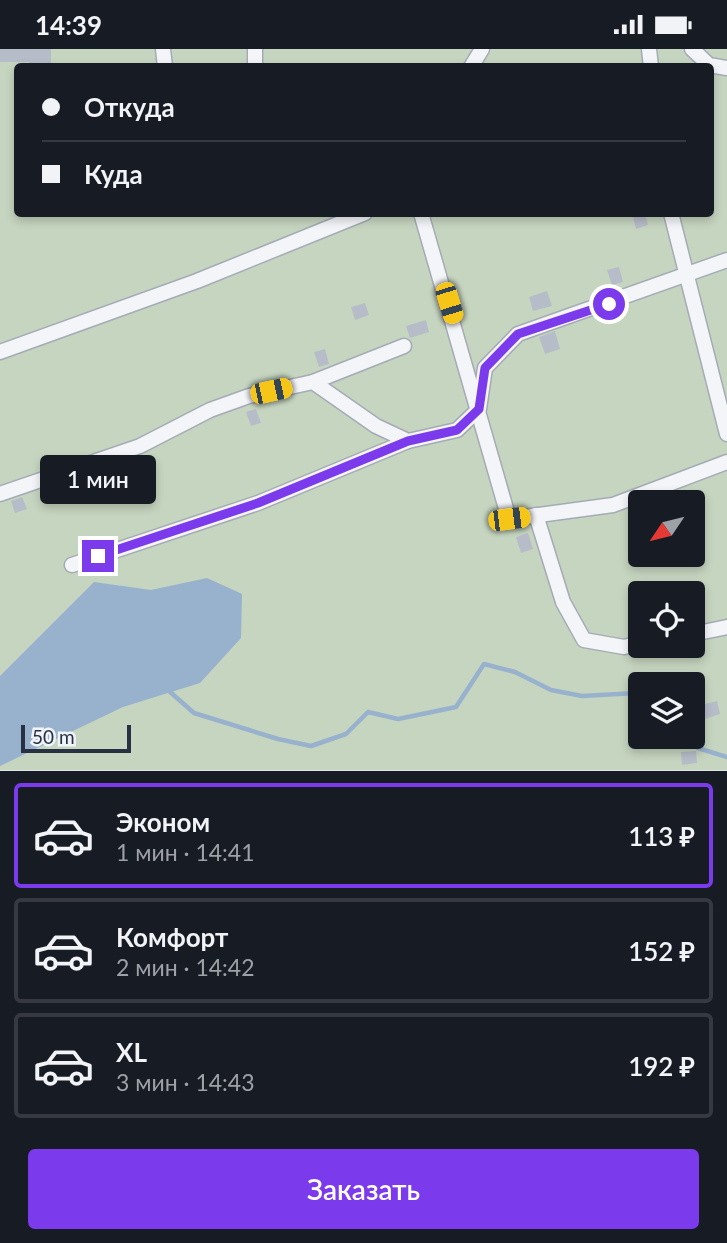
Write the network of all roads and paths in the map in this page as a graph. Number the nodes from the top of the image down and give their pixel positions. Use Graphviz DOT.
graph roads {
  1 [pos="692,49"];
  2 [pos="707,63"];
  3 [pos="355,217"];
  4 [pos="422,217"];
  5 [pos="672,217"];
  6 [pos="727,260"];
  7 [pos="687,275"];
  8 [pos="404,346"];
  9 [pos="0,352"];
  10 [pos="313,382"];
  11 [pos="479,409"];
  12 [pos="727,434"];
  13 [pos="408,441"];
  14 [pos="727,462"];
  15 [pos="0,494"];
  16 [pos="536,515"];
  17 [pos="72,565"];
  18 [pos="727,627"];
  19 [pos="705,632"];
  20 [pos="628,645"];
  1 -- 2 [label="street"];
  3 -- 9 [label="street"];
  4 -- 11 [label="street"];
  5 -- 7 [label="street"];
  6 -- 7 [label="street"];
  7 -- 11 [label="street"];
  7 -- 12 [label="street"];
  8 -- 10 [label="street"];
  10 -- 13 [label="street"];
  10 -- 15 [label="street"];
  11 -- 13 [label="street"];
  11 -- 16 [label="street"];
  13 -- 17 [label="street"];
  14 -- 16 [label="street"];
  16 -- 20 [label="street"];
  18 -- 19 [label="street"];
}
